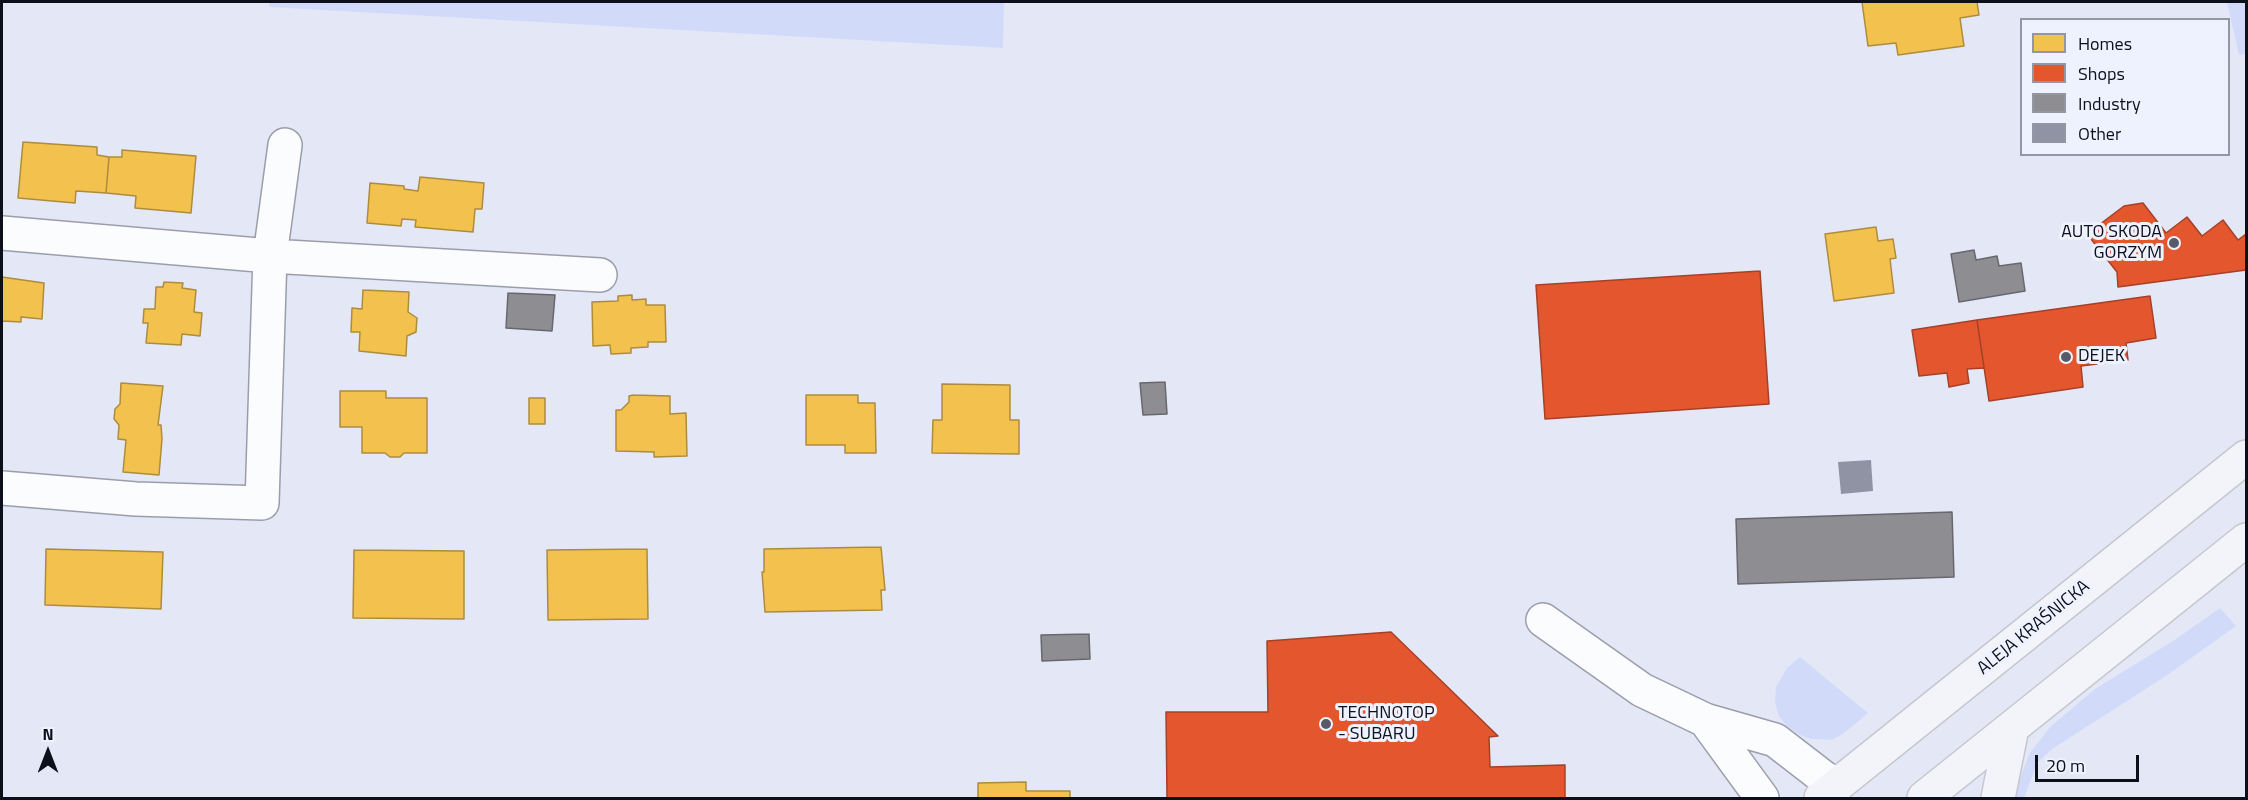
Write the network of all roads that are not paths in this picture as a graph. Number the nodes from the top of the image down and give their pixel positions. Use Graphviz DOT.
graph roads {
  1 [pos="285,144"];
  2 [pos="2,233"];
  3 [pos="270,256"];
  4 [pos="600,275"];
  5 [pos="2247,457"];
  6 [pos="2,488"];
  7 [pos="2247,540"];
  8 [pos="1543,620"];
  9 [pos="1705,720"];
  10 [pos="2012,728"];
  11 [pos="1834,795"];
  12 [pos="1762,798"];
  13 [pos="1924,798"];
  14 [pos="1998,798"];
  1 -- 3 [label="street"];
  2 -- 3 [label="street"];
  3 -- 4 [label="street"];
  3 -- 6 [label="street"];
  5 -- 11 [label="main road, ALEJA KRAŚNICKA"];
  7 -- 10 [label="main road"];
  8 -- 9 [label="street"];
  9 -- 11 [label="street"];
  9 -- 12 [label="street"];
  10 -- 13 [label="main road"];
  10 -- 14 [label="main road"];
}
